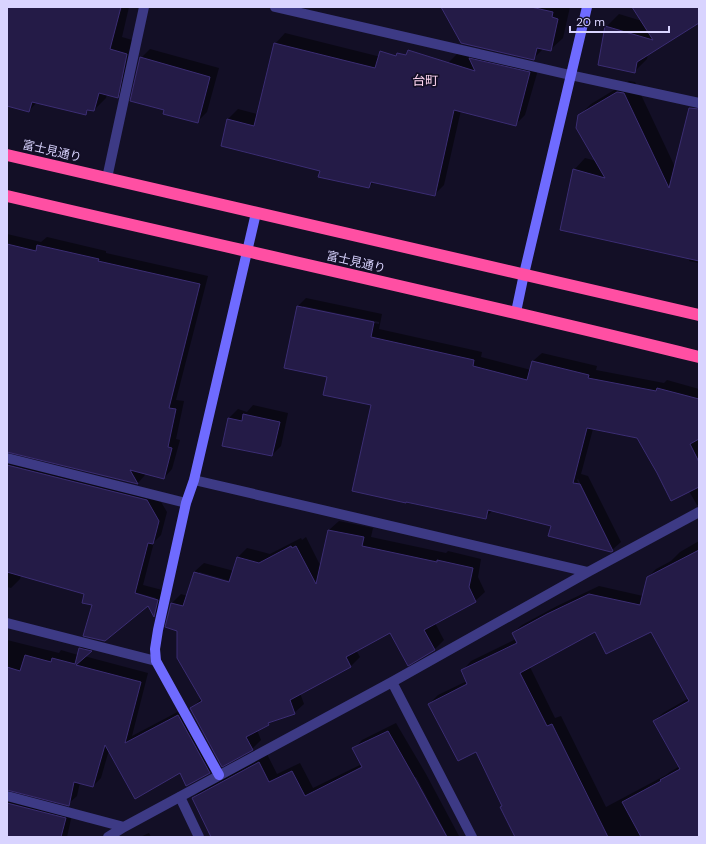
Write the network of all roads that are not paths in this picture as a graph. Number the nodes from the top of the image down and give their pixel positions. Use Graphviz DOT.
graph roads {
  1 [pos="144,7"];
  2 [pos="275,7"];
  3 [pos="587,7"];
  4 [pos="570,75"];
  5 [pos="699,103"];
  6 [pos="7,155"];
  7 [pos="107,178"];
  8 [pos="7,196"];
  9 [pos="256,213"];
  10 [pos="246,252"];
  11 [pos="524,274"];
  12 [pos="516,312"];
  13 [pos="699,315"];
  14 [pos="699,357"];
  15 [pos="7,458"];
  16 [pos="194,480"];
  17 [pos="186,503"];
  18 [pos="699,512"];
  19 [pos="588,572"];
  20 [pos="7,623"];
  21 [pos="156,661"];
  22 [pos="392,682"];
  23 [pos="219,776"];
  24 [pos="7,796"];
  25 [pos="180,797"];
  26 [pos="124,827"];
  27 [pos="108,837"];
  28 [pos="199,837"];
  29 [pos="472,837"];
  1 -- 7 [label="street"];
  2 -- 4 [label="street"];
  3 -- 4 [label="street"];
  4 -- 5 [label="street"];
  4 -- 11 [label="street"];
  6 -- 7 [label="highway, 富士見通り"];
  7 -- 9 [label="highway, 富士見通り"];
  8 -- 10 [label="highway, 富士見通り"];
  9 -- 10 [label="street"];
  9 -- 11 [label="highway, 富士見通り"];
  10 -- 12 [label="highway, 富士見通り"];
  10 -- 16 [label="street"];
  11 -- 12 [label="street"];
  11 -- 13 [label="highway, 富士見通り"];
  12 -- 14 [label="highway, 富士見通り"];
  15 -- 17 [label="street"];
  16 -- 17 [label="street"];
  16 -- 19 [label="street"];
  17 -- 21 [label="street"];
  18 -- 19 [label="street"];
  19 -- 22 [label="street"];
  20 -- 21 [label="street"];
  21 -- 23 [label="street"];
  22 -- 23 [label="street"];
  22 -- 29 [label="street"];
  23 -- 25 [label="street"];
  24 -- 26 [label="street"];
  25 -- 26 [label="street"];
  25 -- 28 [label="street"];
  26 -- 27 [label="street"];
}
